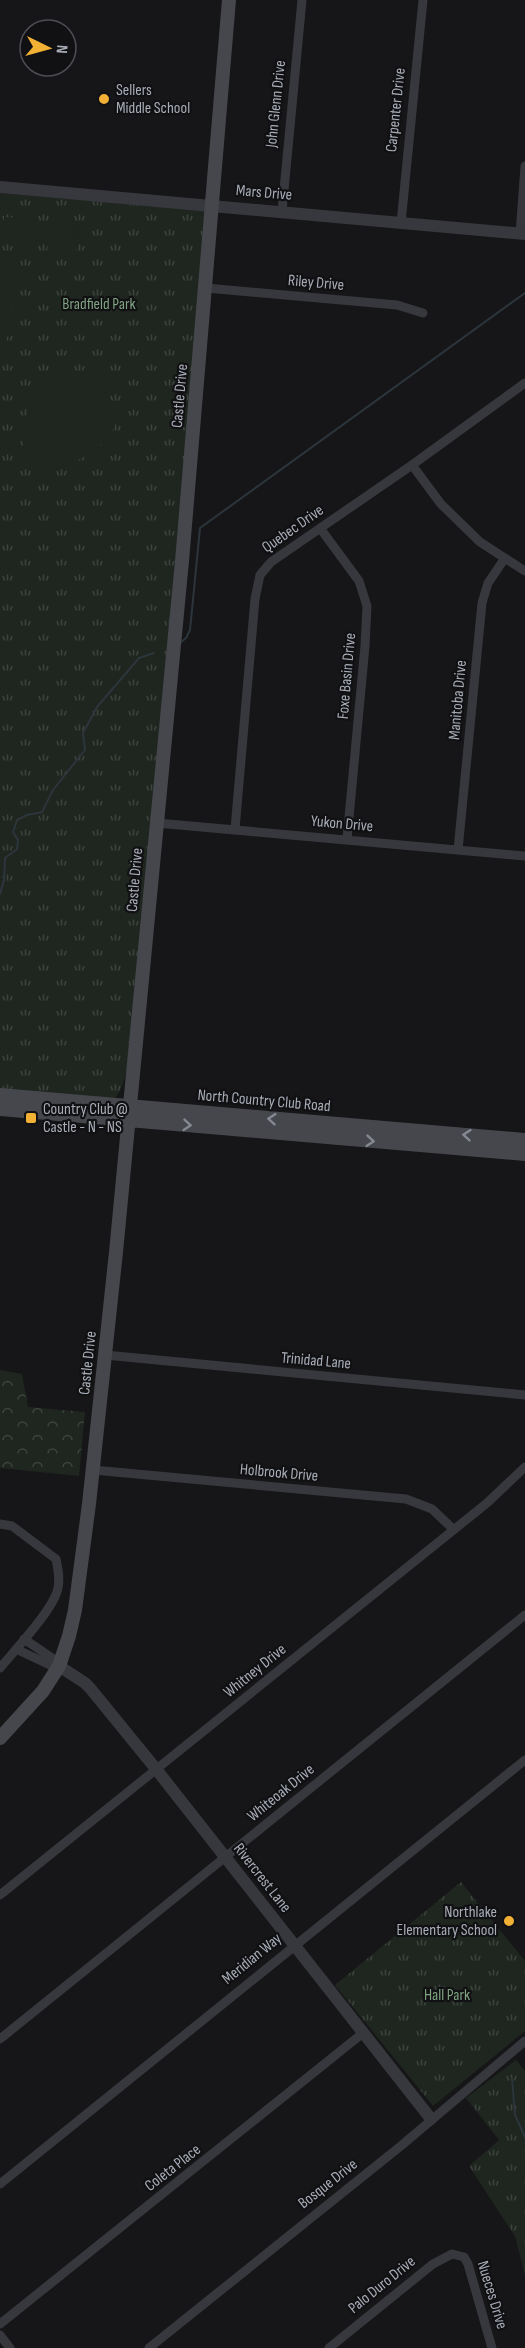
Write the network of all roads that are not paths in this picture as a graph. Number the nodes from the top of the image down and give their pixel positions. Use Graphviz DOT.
graph roads {
  1 [pos="229,0"];
  2 [pos="302,0"];
  3 [pos="423,0"];
  4 [pos="525,166"];
  5 [pos="0,187"];
  6 [pos="212,205"];
  7 [pos="282,212"];
  8 [pos="401,223"];
  9 [pos="522,234"];
  10 [pos="206,288"];
  11 [pos="423,313"];
  12 [pos="525,382"];
  13 [pos="412,465"];
  14 [pos="320,528"];
  15 [pos="504,558"];
  16 [pos="525,571"];
  17 [pos="157,823"];
  18 [pos="235,829"];
  19 [pos="347,839"];
  20 [pos="458,850"];
  21 [pos="525,856"];
  22 [pos="0,1095"];
  23 [pos="0,1109"];
  24 [pos="130,1114"];
  25 [pos="339,1131"];
  26 [pos="525,1140"];
  27 [pos="525,1154"];
  28 [pos="105,1355"];
  29 [pos="525,1395"];
  30 [pos="93,1470"];
  31 [pos="523,1474"];
  32 [pos="0,1524"];
  33 [pos="453,1529"];
  34 [pos="525,1615"];
  35 [pos="24,1639"];
  36 [pos="16,1649"];
  37 [pos="59,1666"];
  38 [pos="0,1668"];
  39 [pos="0,1738"];
  40 [pos="525,1760"];
  41 [pos="156,1769"];
  42 [pos="224,1857"];
  43 [pos="0,1895"];
  44 [pos="293,1945"];
  45 [pos="363,2033"];
  46 [pos="0,2040"];
  47 [pos="525,2041"];
  48 [pos="431,2119"];
  49 [pos="0,2184"];
  50 [pos="458,2254"];
  51 [pos="0,2324"];
  52 [pos="0,2336"];
  53 [pos="10,2348"];
  54 [pos="149,2348"];
  55 [pos="328,2348"];
  56 [pos="492,2348"];
  1 -- 6 [label="main road, Castle Drive"];
  2 -- 7 [label="street, John Glenn Drive"];
  3 -- 8 [label="street, Carpenter Drive"];
  4 -- 9 [label="street"];
  5 -- 6 [label="street, Mars Drive"];
  6 -- 7 [label="street, Mars Drive"];
  6 -- 10 [label="main road, Castle Drive"];
  7 -- 8 [label="street, Mars Drive"];
  8 -- 9 [label="street, Mars Drive"];
  10 -- 11 [label="street, Riley Drive"];
  10 -- 17 [label="main road, Castle Drive"];
  12 -- 13 [label="street, Quebec Drive"];
  13 -- 14 [label="street, Quebec Drive"];
  13 -- 15 [label="street"];
  14 -- 18 [label="street, Quebec Drive"];
  14 -- 19 [label="street, Foxe Basin Drive"];
  15 -- 16 [label="street"];
  15 -- 20 [label="street, Manitoba Drive"];
  17 -- 18 [label="street, Yukon Drive"];
  17 -- 24 [label="main road, Castle Drive"];
  18 -- 19 [label="street, Yukon Drive"];
  19 -- 20 [label="street, Yukon Drive"];
  20 -- 21 [label="street, Yukon Drive"];
  22 -- 24 [label="main road, North Country Club Road"];
  23 -- 24 [label="main road, North Country Club Road"];
  24 -- 25 [label="main road, North Country Club Road"];
  24 -- 28 [label="main road, Castle Drive"];
  26 -- 25 [label="main road, North Country Club Road, one-way"];
  25 -- 27 [label="main road, North Country Club Road, one-way"];
  28 -- 29 [label="street, Trinidad Lane"];
  28 -- 30 [label="main road, Castle Drive"];
  30 -- 33 [label="street, Holbrook Drive"];
  30 -- 37 [label="main road, Castle Drive"];
  31 -- 33 [label="street, Whitney Drive"];
  32 -- 35 [label="street"];
  33 -- 41 [label="street, Whitney Drive"];
  34 -- 42 [label="street, Whiteoak Drive"];
  35 -- 36 [label="street"];
  35 -- 37 [label="street"];
  36 -- 37 [label="street"];
  36 -- 38 [label="street"];
  37 -- 39 [label="main road, Castle Drive"];
  37 -- 41 [label="street, Rivercrest Lane"];
  40 -- 44 [label="street, Meridian Way"];
  41 -- 42 [label="street, Rivercrest Lane"];
  41 -- 43 [label="street, Whitney Drive"];
  42 -- 44 [label="street, Rivercrest Lane"];
  42 -- 46 [label="street, Whiteoak Drive"];
  44 -- 45 [label="street, Rivercrest Lane"];
  44 -- 49 [label="street, Meridian Way"];
  45 -- 48 [label="street, Rivercrest Lane"];
  45 -- 51 [label="street, Coleta Place"];
  47 -- 48 [label="street, Bosque Drive"];
  48 -- 54 [label="street, Bosque Drive"];
  50 -- 55 [label="street, Palo Duro Drive"];
  50 -- 56 [label="street, Nueces Drive"];
  52 -- 53 [label="street"];
}
